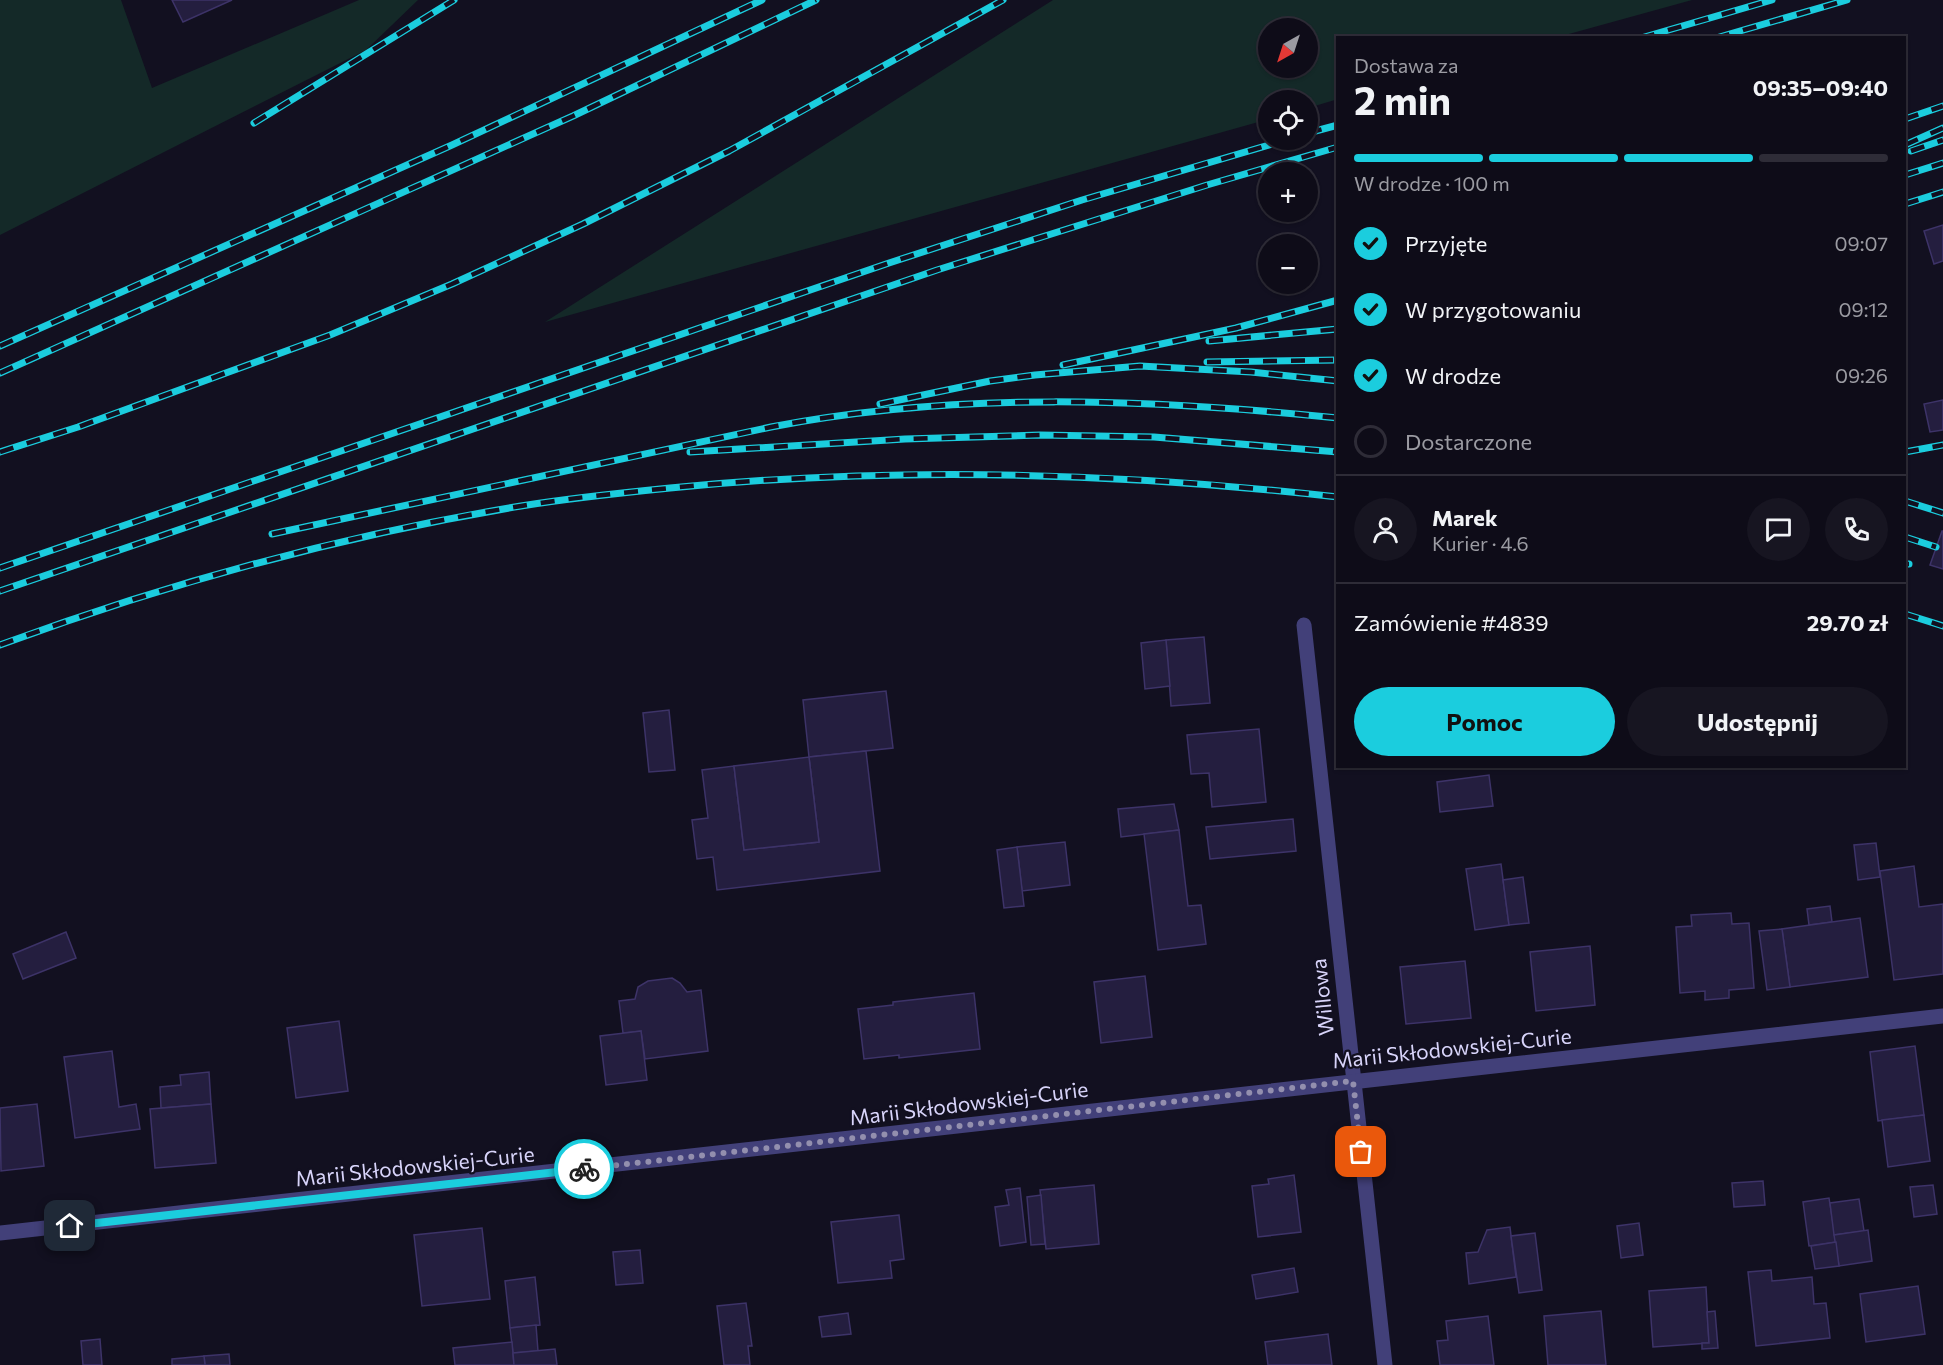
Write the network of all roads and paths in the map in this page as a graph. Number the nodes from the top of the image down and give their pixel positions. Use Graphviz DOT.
graph roads {
  1 [pos="1304,624"];
  2 [pos="1943,1016"];
  3 [pos="1353,1081"];
  4 [pos="0,1233"];
  5 [pos="1385,1365"];
  1 -- 3 [label="street, Willowa"];
  2 -- 3 [label="street, Marii Skłodowskiej-Curie"];
  3 -- 4 [label="street, Marii Skłodowskiej-Curie"];
  3 -- 5 [label="street, Willowa"];
}
